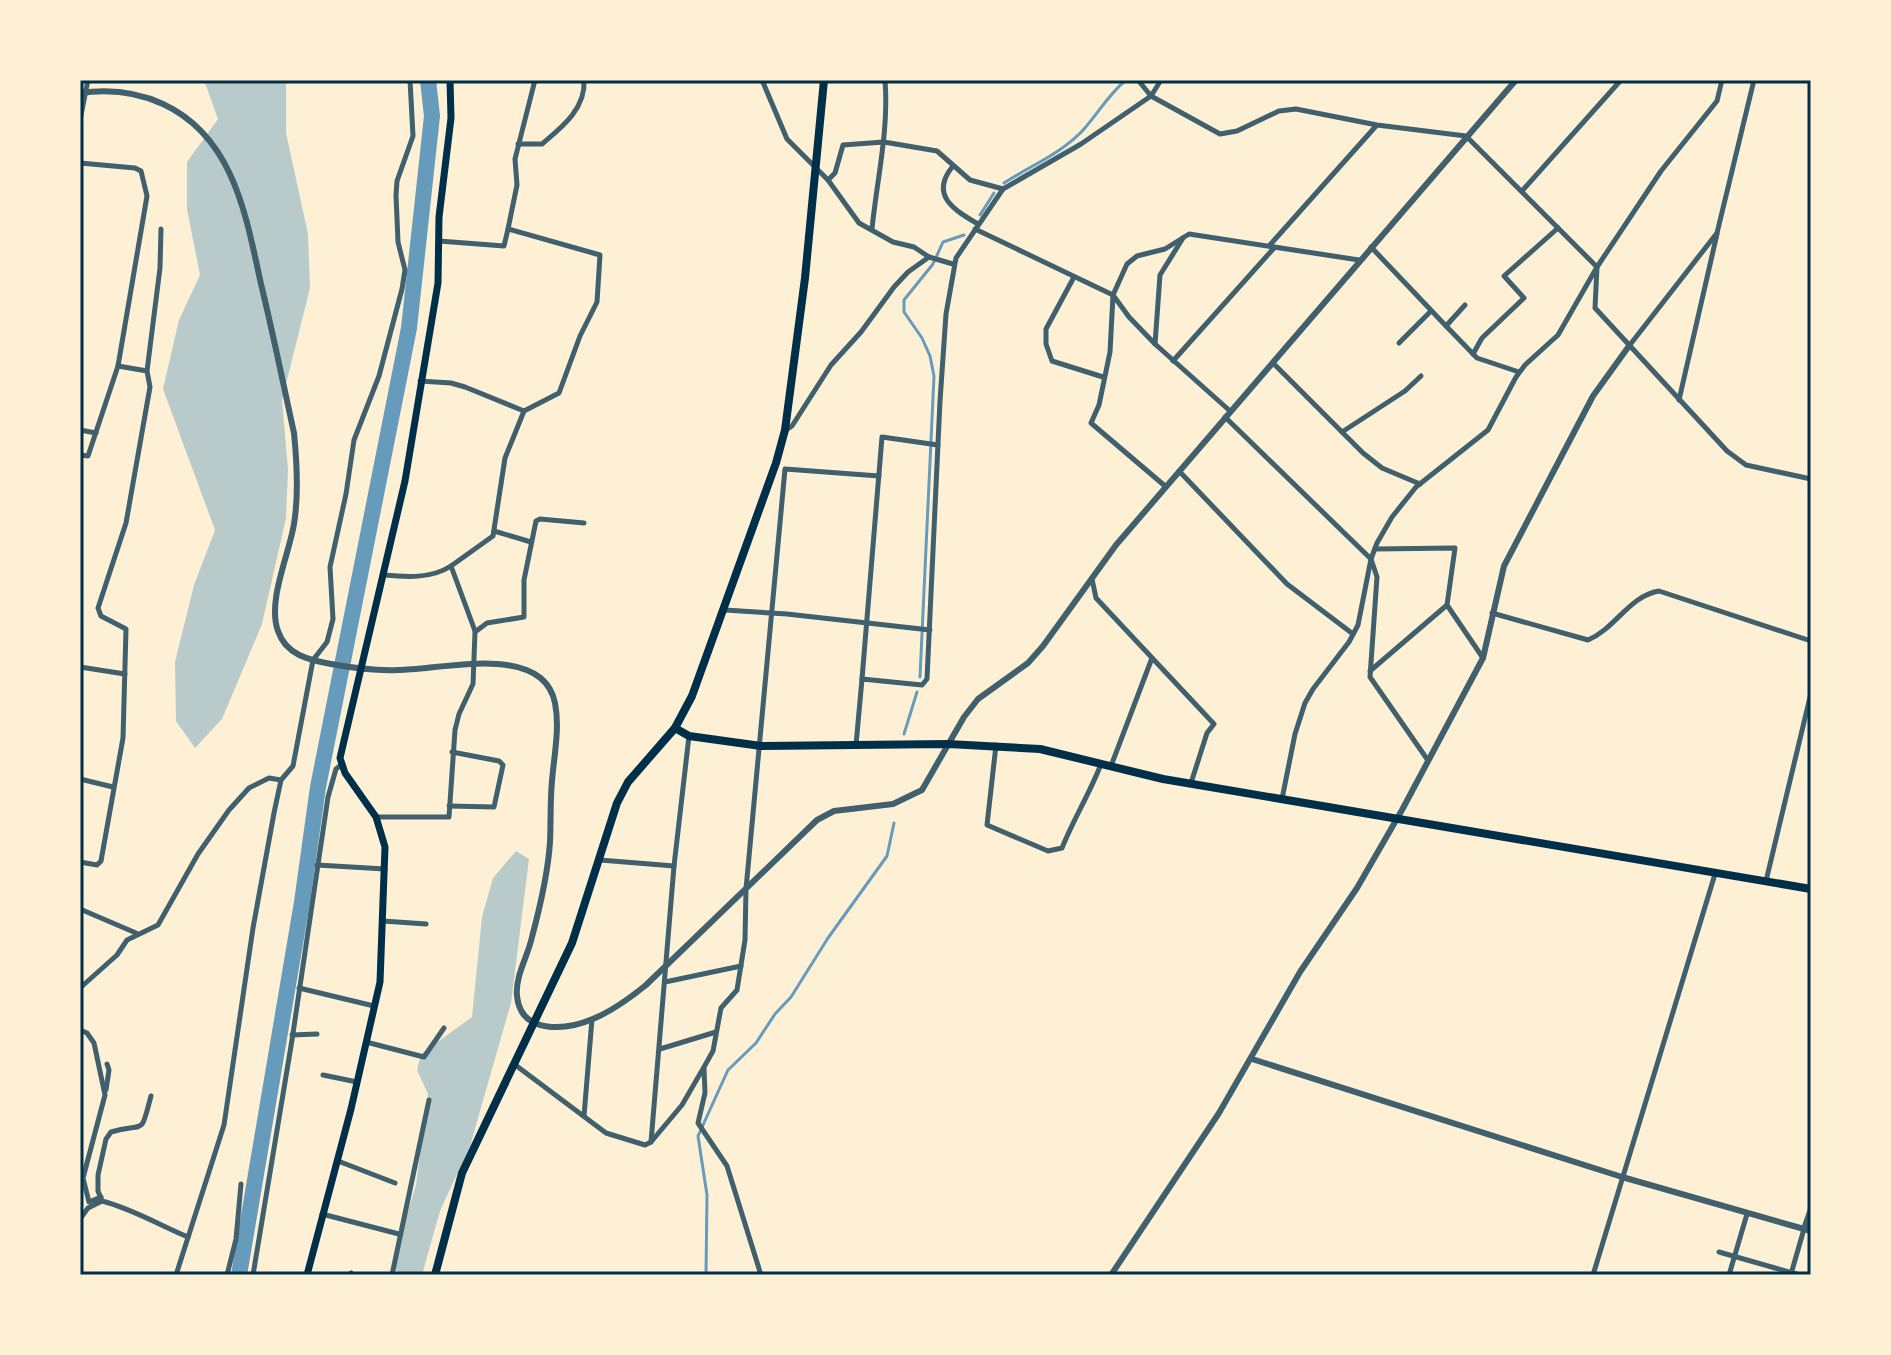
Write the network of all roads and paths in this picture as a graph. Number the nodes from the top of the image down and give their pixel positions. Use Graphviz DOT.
graph roads {
  1 [pos="88,80"];
  2 [pos="410,80"];
  3 [pos="450,80"];
  4 [pos="535,80"];
  5 [pos="584,80"];
  6 [pos="762,80"];
  7 [pos="824,80"];
  8 [pos="885,80"];
  9 [pos="1138,80"];
  10 [pos="1161,80"];
  11 [pos="1516,80"];
  12 [pos="1621,80"];
  13 [pos="1722,80"];
  14 [pos="1754,80"];
  15 [pos="80,93"];
  16 [pos="1151,96"];
  17 [pos="80,118"];
  18 [pos="1377,125"];
  19 [pos="1466,136"];
  20 [pos="884,142"];
  21 [pos="518,144"];
  22 [pos="80,163"];
  23 [pos="953,166"];
  24 [pos="816,168"];
  25 [pos="828,180"];
  26 [pos="1003,189"];
  27 [pos="1522,191"];
  28 [pos="976,226"];
  29 [pos="1558,228"];
  30 [pos="161,229"];
  31 [pos="508,229"];
  32 [pos="872,229"];
  33 [pos="1717,233"];
  34 [pos="1183,237"];
  35 [pos="439,241"];
  36 [pos="1272,246"];
  37 [pos="1371,247"];
  38 [pos="930,257"];
  39 [pos="1359,260"];
  40 [pos="953,264"];
  41 [pos="1597,267"];
  42 [pos="1074,277"];
  43 [pos="1113,295"];
  44 [pos="1465,305"];
  45 [pos="1431,311"];
  46 [pos="1446,326"];
  47 [pos="1399,343"];
  48 [pos="1155,344"];
  49 [pos="1629,346"];
  50 [pos="1473,354"];
  51 [pos="1173,361"];
  52 [pos="1272,362"];
  53 [pos="118,366"];
  54 [pos="147,371"];
  55 [pos="1519,372"];
  56 [pos="1421,376"];
  57 [pos="1103,377"];
  58 [pos="420,381"];
  59 [pos="1679,400"];
  60 [pos="524,411"];
  61 [pos="1227,414"];
  62 [pos="80,430"];
  63 [pos="785,430"];
  64 [pos="1342,432"];
  65 [pos="96,433"];
  66 [pos="935,444"];
  67 [pos="80,455"];
  68 [pos="776,463"];
  69 [pos="785,469"];
  70 [pos="1178,470"];
  71 [pos="879,476"];
  72 [pos="1811,478"];
  73 [pos="1420,484"];
  74 [pos="1165,486"];
  75 [pos="584,523"];
  76 [pos="494,531"];
  77 [pos="531,542"];
  78 [pos="1375,549"];
  79 [pos="1371,559"];
  80 [pos="451,566"];
  81 [pos="382,575"];
  82 [pos="1092,579"];
  83 [pos="1447,605"];
  84 [pos="725,610"];
  85 [pos="1492,613"];
  86 [pos="771,614"];
  87 [pos="866,623"];
  88 [pos="926,630"];
  89 [pos="475,632"];
  90 [pos="1353,634"];
  91 [pos="1811,641"];
  92 [pos="1152,658"];
  93 [pos="1483,658"];
  94 [pos="313,660"];
  95 [pos="473,665"];
  96 [pos="80,667"];
  97 [pos="358,669"];
  98 [pos="1370,671"];
  99 [pos="125,674"];
  100 [pos="862,679"];
  101 [pos="1811,693"];
  102 [pos="675,728"];
  103 [pos="689,736"];
  104 [pos="948,744"];
  105 [pos="996,745"];
  106 [pos="761,746"];
  107 [pos="856,746"];
  108 [pos="452,752"];
  109 [pos="1427,759"];
  110 [pos="341,765"];
  111 [pos="1106,766"];
  112 [pos="80,779"];
  113 [pos="281,780"];
  114 [pos="1191,783"];
  115 [pos="113,787"];
  116 [pos="1282,800"];
  117 [pos="449,806"];
  118 [pos="376,817"];
  119 [pos="1397,820"];
  120 [pos="600,860"];
  121 [pos="80,862"];
  122 [pos="317,865"];
  123 [pos="674,866"];
  124 [pos="386,869"];
  125 [pos="1715,873"];
  126 [pos="1766,881"];
  127 [pos="746,889"];
  128 [pos="1811,889"];
  129 [pos="80,909"];
  130 [pos="383,921"];
  131 [pos="426,924"];
  132 [pos="137,934"];
  133 [pos="667,964"];
  134 [pos="741,966"];
  135 [pos="665,982"];
  136 [pos="80,988"];
  137 [pos="299,988"];
  138 [pos="374,1006"];
  139 [pos="592,1019"];
  140 [pos="532,1024"];
  141 [pos="444,1028"];
  142 [pos="80,1030"];
  143 [pos="716,1032"];
  144 [pos="317,1034"];
  145 [pos="292,1035"];
  146 [pos="365,1042"];
  147 [pos="660,1049"];
  148 [pos="1252,1059"];
  149 [pos="107,1064"];
  150 [pos="513,1064"];
  151 [pos="704,1067"];
  152 [pos="323,1075"];
  153 [pos="357,1082"];
  154 [pos="105,1095"];
  155 [pos="151,1096"];
  156 [pos="429,1100"];
  157 [pos="584,1117"];
  158 [pos="651,1142"];
  159 [pos="338,1161"];
  160 [pos="1622,1177"];
  161 [pos="395,1183"];
  162 [pos="241,1184"];
  163 [pos="102,1199"];
  164 [pos="1811,1209"];
  165 [pos="322,1214"];
  166 [pos="1747,1214"];
  167 [pos="80,1219"];
  168 [pos="1808,1230"];
  169 [pos="399,1234"];
  170 [pos="188,1237"];
  171 [pos="1719,1252"];
  172 [pos="1735,1256"];
  173 [pos="1791,1274"];
  174 [pos="176,1275"];
  175 [pos="227,1275"];
  176 [pos="253,1275"];
  177 [pos="307,1275"];
  178 [pos="392,1275"];
  179 [pos="435,1275"];
  180 [pos="761,1275"];
  181 [pos="1111,1275"];
  182 [pos="1593,1275"];
  183 [pos="1729,1275"];
  184 [pos="1800,1275"];
  1 -- 17 [label="street"];
  2 -- 94 [label="street"];
  3 -- 35 [label="main road"];
  4 -- 21 [label="street"];
  5 -- 21 [label="street"];
  6 -- 24 [label="street"];
  7 -- 24 [label="main road"];
  8 -- 20 [label="street"];
  9 -- 16 [label="street"];
  10 -- 16 [label="street"];
  11 -- 19 [label="street"];
  12 -- 27 [label="street"];
  13 -- 41 [label="street"];
  14 -- 33 [label="street"];
  15 -- 94 [label="street"];
  16 -- 18 [label="street"];
  16 -- 26 [label="street"];
  18 -- 19 [label="street"];
  18 -- 36 [label="street"];
  19 -- 27 [label="street"];
  19 -- 37 [label="street"];
  20 -- 23 [label="street"];
  20 -- 25 [label="street"];
  20 -- 32 [label="street"];
  21 -- 31 [label="street"];
  22 -- 53 [label="street"];
  23 -- 26 [label="street"];
  23 -- 28 [label="street"];
  24 -- 25 [label="street"];
  24 -- 63 [label="main road"];
  25 -- 32 [label="street"];
  26 -- 28 [label="street"];
  27 -- 29 [label="street"];
  28 -- 40 [label="street"];
  28 -- 42 [label="street"];
  29 -- 41 [label="street"];
  29 -- 50 [label="street"];
  30 -- 54 [label="street"];
  31 -- 35 [label="street"];
  31 -- 60 [label="street"];
  32 -- 38 [label="street"];
  33 -- 49 [label="street"];
  33 -- 59 [label="street"];
  34 -- 36 [label="street"];
  34 -- 43 [label="street"];
  34 -- 48 [label="street"];
  35 -- 58 [label="main road"];
  36 -- 39 [label="street"];
  36 -- 51 [label="street"];
  37 -- 39 [label="street"];
  37 -- 45 [label="street"];
  38 -- 40 [label="street"];
  38 -- 63 [label="street"];
  39 -- 52 [label="street"];
  40 -- 66 [label="street"];
  41 -- 49 [label="street"];
  41 -- 55 [label="street"];
  42 -- 43 [label="street"];
  42 -- 57 [label="street"];
  43 -- 48 [label="street"];
  43 -- 57 [label="street"];
  44 -- 46 [label="street"];
  45 -- 46 [label="street"];
  45 -- 47 [label="street"];
  46 -- 50 [label="street"];
  48 -- 51 [label="street"];
  49 -- 59 [label="street"];
  49 -- 85 [label="street"];
  50 -- 55 [label="street"];
  51 -- 61 [label="street"];
  52 -- 61 [label="street"];
  52 -- 64 [label="street"];
  53 -- 54 [label="street"];
  53 -- 65 [label="street"];
  54 -- 99 [label="street"];
  55 -- 73 [label="street"];
  56 -- 64 [label="street"];
  57 -- 74 [label="street"];
  58 -- 60 [label="street"];
  58 -- 81 [label="main road"];
  59 -- 72 [label="street"];
  60 -- 76 [label="street"];
  61 -- 70 [label="street"];
  61 -- 79 [label="street"];
  62 -- 65 [label="street"];
  63 -- 68 [label="main road"];
  64 -- 73 [label="street"];
  65 -- 67 [label="street"];
  66 -- 71 [label="street"];
  66 -- 88 [label="street"];
  68 -- 69 [label="street"];
  68 -- 84 [label="main road"];
  69 -- 71 [label="street"];
  69 -- 86 [label="street"];
  70 -- 74 [label="street"];
  70 -- 90 [label="street"];
  71 -- 87 [label="street"];
  73 -- 78 [label="street"];
  74 -- 82 [label="street"];
  75 -- 77 [label="street"];
  76 -- 77 [label="street"];
  76 -- 80 [label="street"];
  77 -- 89 [label="street"];
  78 -- 79 [label="street"];
  78 -- 83 [label="street"];
  79 -- 90 [label="street"];
  79 -- 98 [label="street"];
  80 -- 81 [label="street"];
  80 -- 89 [label="street"];
  81 -- 97 [label="main road"];
  82 -- 92 [label="street"];
  82 -- 104 [label="street"];
  83 -- 93 [label="street"];
  83 -- 98 [label="street"];
  84 -- 86 [label="street"];
  84 -- 102 [label="main road"];
  85 -- 91 [label="street"];
  85 -- 93 [label="street"];
  86 -- 87 [label="street"];
  86 -- 106 [label="street"];
  87 -- 88 [label="street"];
  87 -- 100 [label="street"];
  88 -- 100 [label="street"];
  89 -- 95 [label="street"];
  90 -- 116 [label="street"];
  92 -- 111 [label="street"];
  92 -- 114 [label="street"];
  93 -- 109 [label="street"];
  94 -- 97 [label="street"];
  94 -- 113 [label="street"];
  95 -- 97 [label="street"];
  95 -- 108 [label="street"];
  95 -- 140 [label="street"];
  96 -- 99 [label="street"];
  97 -- 110 [label="main road"];
  98 -- 109 [label="street"];
  99 -- 115 [label="street"];
  100 -- 107 [label="street"];
  101 -- 126 [label="street"];
  102 -- 103 [label="main road"];
  102 -- 120 [label="main road"];
  103 -- 106 [label="main road"];
  103 -- 123 [label="street"];
  104 -- 105 [label="main road"];
  104 -- 107 [label="main road"];
  104 -- 127 [label="street"];
  105 -- 111 [label="main road"];
  105 -- 111 [label="street"];
  106 -- 107 [label="main road"];
  106 -- 127 [label="street"];
  108 -- 117 [label="street"];
  108 -- 117 [label="street"];
  109 -- 119 [label="street"];
  110 -- 118 [label="main road"];
  110 -- 122 [label="street"];
  111 -- 114 [label="main road"];
  112 -- 115 [label="street"];
  113 -- 132 [label="street"];
  113 -- 170 [label="street"];
  114 -- 116 [label="main road"];
  115 -- 121 [label="street"];
  116 -- 119 [label="main road"];
  117 -- 118 [label="street"];
  118 -- 124 [label="main road"];
  119 -- 125 [label="main road"];
  119 -- 148 [label="street"];
  120 -- 123 [label="street"];
  120 -- 140 [label="main road"];
  122 -- 124 [label="street"];
  122 -- 137 [label="street"];
  123 -- 133 [label="street"];
  124 -- 130 [label="main road"];
  125 -- 126 [label="main road"];
  125 -- 160 [label="street"];
  126 -- 128 [label="main road"];
  127 -- 133 [label="street"];
  127 -- 134 [label="street"];
  129 -- 132 [label="street"];
  130 -- 131 [label="street"];
  130 -- 138 [label="main road"];
  132 -- 136 [label="street"];
  133 -- 135 [label="street"];
  133 -- 139 [label="street"];
  134 -- 135 [label="street"];
  134 -- 143 [label="street"];
  135 -- 147 [label="street"];
  137 -- 138 [label="street"];
  137 -- 145 [label="street"];
  138 -- 146 [label="main road"];
  139 -- 140 [label="street"];
  139 -- 157 [label="street"];
  140 -- 150 [label="main road"];
  141 -- 146 [label="street"];
  142 -- 154 [label="street"];
  143 -- 147 [label="street"];
  143 -- 151 [label="street"];
  144 -- 145 [label="street"];
  145 -- 176 [label="street"];
  146 -- 153 [label="main road"];
  147 -- 158 [label="street"];
  148 -- 160 [label="street"];
  148 -- 181 [label="street"];
  149 -- 154 [label="street"];
  150 -- 157 [label="street"];
  150 -- 179 [label="main road"];
  151 -- 158 [label="street"];
  151 -- 180 [label="street"];
  152 -- 153 [label="street"];
  153 -- 159 [label="main road"];
  154 -- 163 [label="street"];
  155 -- 163 [label="street"];
  156 -- 169 [label="street"];
  157 -- 158 [label="street"];
  159 -- 161 [label="street"];
  159 -- 165 [label="main road"];
  160 -- 166 [label="street"];
  160 -- 182 [label="street"];
  162 -- 175 [label="street"];
  163 -- 167 [label="street"];
  163 -- 170 [label="street"];
  164 -- 168 [label="street"];
  165 -- 169 [label="street"];
  165 -- 177 [label="main road"];
  166 -- 168 [label="street"];
  166 -- 172 [label="street"];
  168 -- 173 [label="street"];
  169 -- 178 [label="street"];
  170 -- 174 [label="street"];
  171 -- 172 [label="street"];
  172 -- 173 [label="street"];
  172 -- 183 [label="street"];
  173 -- 184 [label="street"];
}
